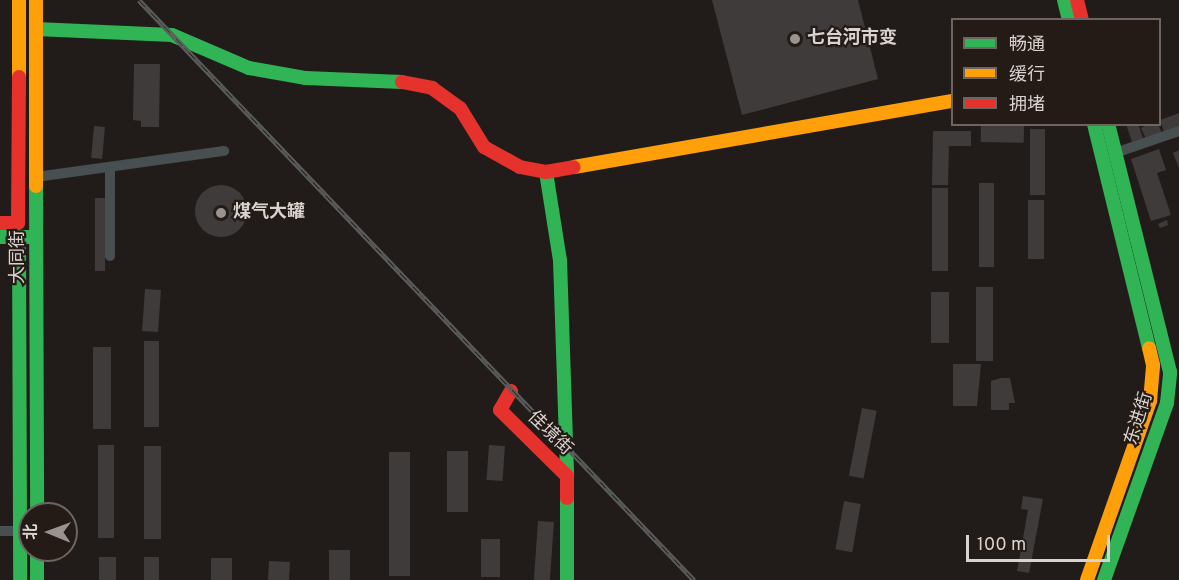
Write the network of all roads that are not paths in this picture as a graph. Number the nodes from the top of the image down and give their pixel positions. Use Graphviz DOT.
graph roads {
  1 [pos="19,0"];
  2 [pos="36,0"];
  3 [pos="1064,0"];
  4 [pos="1077,0"];
  5 [pos="1068,18"];
  6 [pos="1082,18"];
  7 [pos="36,29"];
  8 [pos="951,101"];
  9 [pos="1094,126"];
  10 [pos="1108,126"];
  11 [pos="1179,131"];
  12 [pos="224,151"];
  13 [pos="1115,153"];
  14 [pos="110,167"];
  15 [pos="546,172"];
  16 [pos="36,177"];
  17 [pos="0,223"];
  18 [pos="18,223"];
  19 [pos="37,230"];
  20 [pos="0,237"];
  21 [pos="19,237"];
  22 [pos="110,256"];
  23 [pos="511,392"];
  24 [pos="567,476"];
  25 [pos="20,502"];
  26 [pos="37,502"];
  27 [pos="0,531"];
  28 [pos="18,531"];
  29 [pos="20,562"];
  30 [pos="37,562"];
  31 [pos="20,580"];
  32 [pos="37,580"];
  33 [pos="567,580"];
  34 [pos="1087,580"];
  35 [pos="1104,580"];
  1 -- 18 [label="main road, 大同街"];
  2 -- 7 [label="main road, 大同街"];
  3 -- 5 [label="main road"];
  4 -- 6 [label="main road"];
  7 -- 15 [label="main road"];
  7 -- 16 [label="main road, 大同街"];
  8 -- 15 [label="main road"];
  9 -- 34 [label="main road, 东进街"];
  10 -- 13 [label="main road, 东进街"];
  11 -- 13 [label="street"];
  12 -- 14 [label="street"];
  13 -- 35 [label="main road, 东进街"];
  14 -- 16 [label="street"];
  14 -- 22 [label="street"];
  15 -- 24 [label="main road"];
  16 -- 19 [label="main road, 大同街"];
  17 -- 18 [label="main road"];
  18 -- 19 [label="main road"];
  18 -- 21 [label="main road, 大同街"];
  19 -- 21 [label="main road"];
  19 -- 26 [label="main road, 大同街"];
  20 -- 21 [label="main road"];
  21 -- 25 [label="main road, 大同街"];
  23 -- 24 [label="main road, 佳境街"];
  24 -- 33 [label="main road, 佳境街"];
  27 -- 28 [label="street"];
  29 -- 31 [label="main road, 大同街"];
  30 -- 32 [label="main road"];
}
